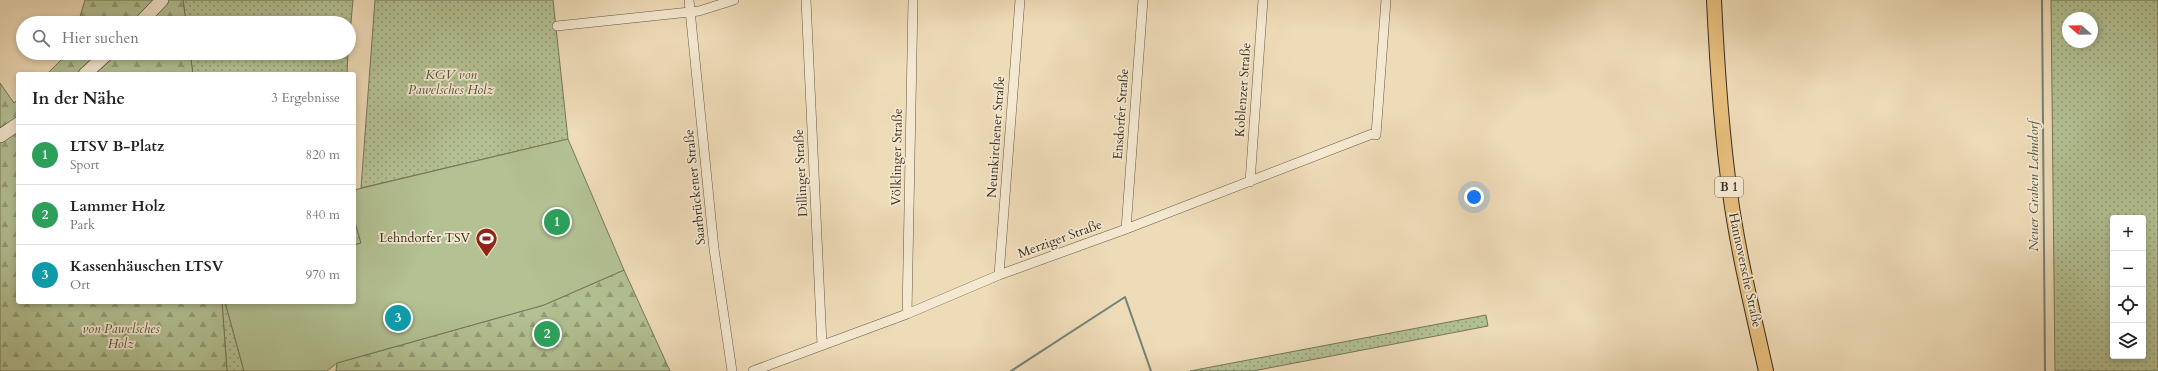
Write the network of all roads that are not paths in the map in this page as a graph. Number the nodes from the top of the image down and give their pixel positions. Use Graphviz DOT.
graph roads {
  1 [pos="162,0"];
  2 [pos="689,0"];
  3 [pos="734,0"];
  4 [pos="806,0"];
  5 [pos="913,0"];
  6 [pos="1020,0"];
  7 [pos="1142,0"];
  8 [pos="1263,0"];
  9 [pos="1386,0"];
  10 [pos="1714,0"];
  11 [pos="690,12"];
  12 [pos="147,16"];
  13 [pos="557,26"];
  14 [pos="100,60"];
  15 [pos="87,72"];
  16 [pos="16,125"];
  17 [pos="0,136"];
  18 [pos="1250,182"];
  19 [pos="1126,229"];
  20 [pos="999,275"];
  21 [pos="907,314"];
  22 [pos="822,345"];
  23 [pos="732,371"];
  24 [pos="753,371"];
  25 [pos="1766,371"];
  1 -- 12 [label="street"];
  2 -- 11 [label="street, Saarbrückener Straße"];
  3 -- 11 [label="street"];
  4 -- 22 [label="street, Dillinger Straße"];
  5 -- 21 [label="street, Völklinger Straße"];
  6 -- 20 [label="street, Neunkirchener Straße"];
  7 -- 19 [label="street, Ensdorfer Straße"];
  8 -- 18 [label="street, Koblenzer Straße"];
  9 -- 18 [label="street, Merziger Straße"];
  10 -- 25 [label="main road, Hannoversche Straße / B 1"];
  11 -- 13 [label="street"];
  11 -- 23 [label="street, Saarbrückener Straße"];
  14 -- 15 [label="street"];
  16 -- 17 [label="street"];
  18 -- 19 [label="street, Merziger Straße"];
  19 -- 20 [label="street, Merziger Straße"];
  20 -- 21 [label="street, Merziger Straße"];
  21 -- 22 [label="street, Merziger Straße"];
  22 -- 24 [label="street, Merziger Straße"];
}
